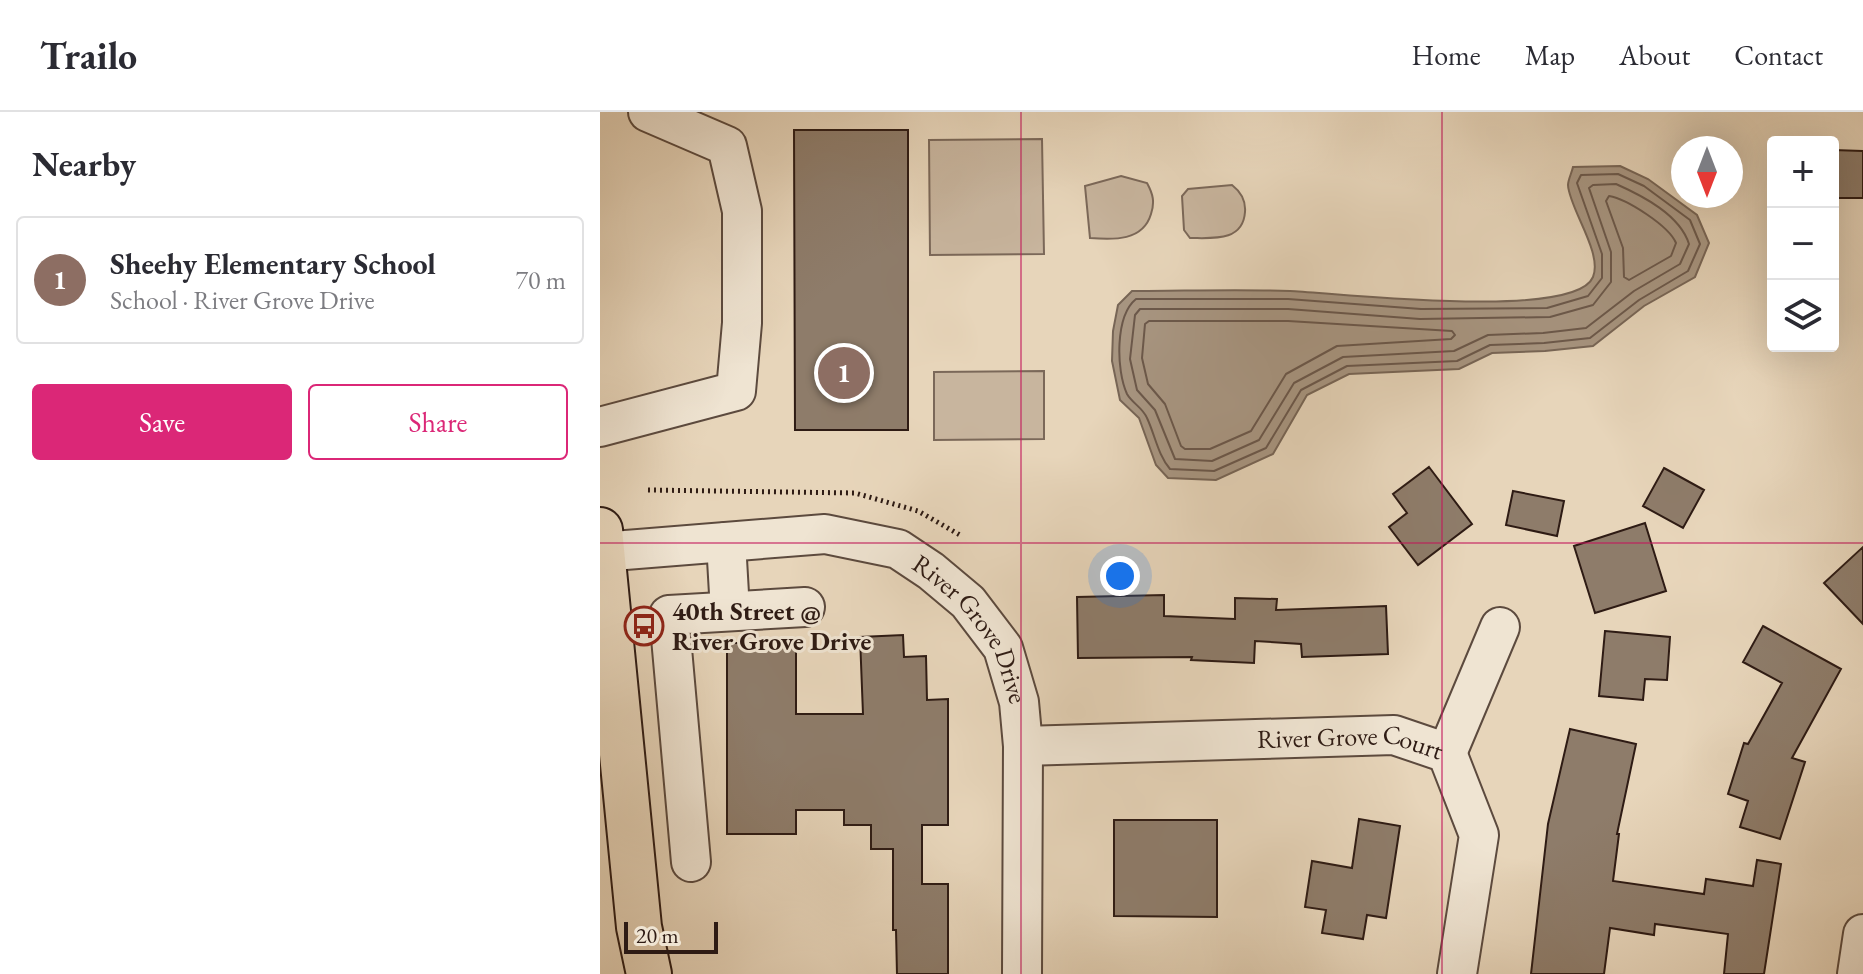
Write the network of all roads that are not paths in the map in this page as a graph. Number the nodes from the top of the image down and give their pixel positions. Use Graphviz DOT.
graph roads {
  1 [pos="648,112"];
  2 [pos="600,427"];
  3 [pos="726,542"];
  4 [pos="601,545"];
  5 [pos="805,607"];
  6 [pos="730,611"];
  7 [pos="1500,627"];
  8 [pos="1023,746"];
  9 [pos="1447,753"];
  10 [pos="691,862"];
  11 [pos="1863,934"];
  12 [pos="649,974"];
  13 [pos="1022,974"];
  14 [pos="1457,974"];
  15 [pos="1857,974"];
  1 -- 2 [label="street"];
  3 -- 4 [label="street, River Grove Drive"];
  3 -- 6 [label="street"];
  3 -- 8 [label="street, River Grove Drive"];
  4 -- 12 [label="main road"];
  5 -- 6 [label="street"];
  6 -- 10 [label="street"];
  7 -- 9 [label="street"];
  8 -- 9 [label="street, River Grove Court"];
  8 -- 13 [label="street, River Grove Drive"];
  9 -- 14 [label="street, River Grove Court"];
  11 -- 15 [label="street"];
}
